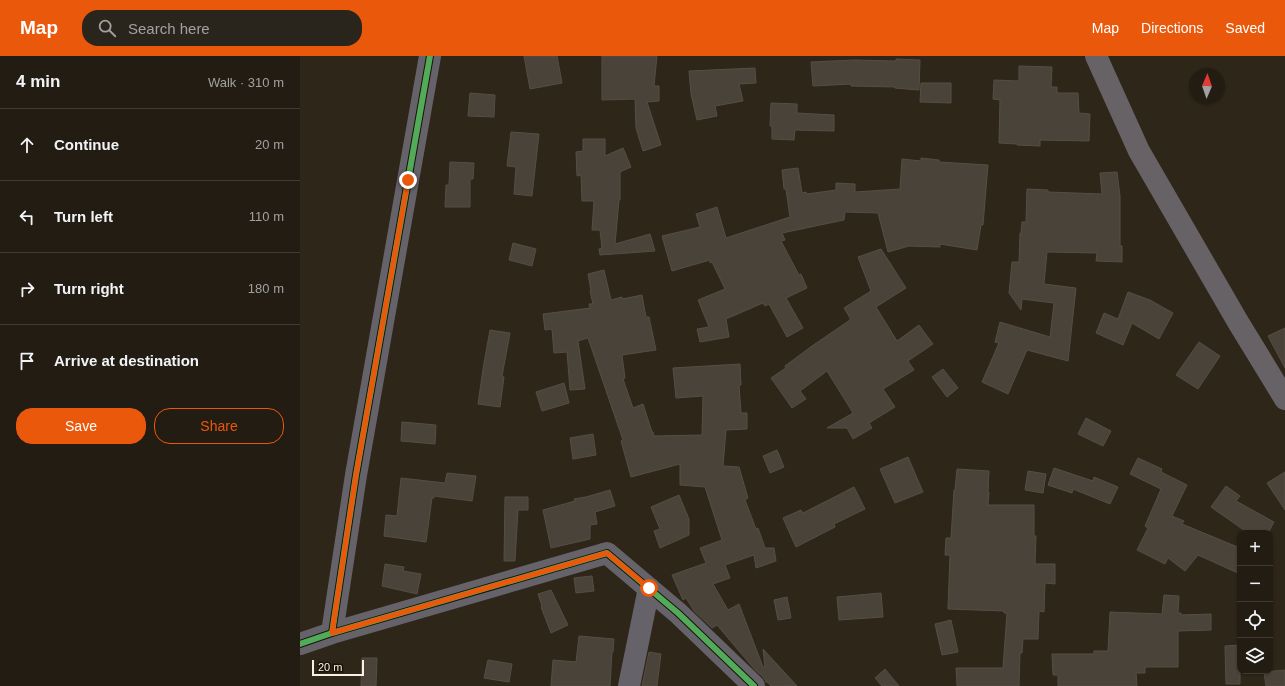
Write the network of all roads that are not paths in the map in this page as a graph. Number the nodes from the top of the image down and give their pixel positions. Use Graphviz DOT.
graph roads {
  1 [pos="430,56"];
  2 [pos="1096,56"];
  3 [pos="1285,399"];
  4 [pos="649,588"];
  5 [pos="332,633"];
  6 [pos="300,644"];
  7 [pos="629,686"];
  8 [pos="754,686"];
  1 -- 5 [label="street"];
  2 -- 3 [label="main road"];
  4 -- 5 [label="street"];
  4 -- 7 [label="street"];
  4 -- 8 [label="street"];
  5 -- 6 [label="street"];
}
